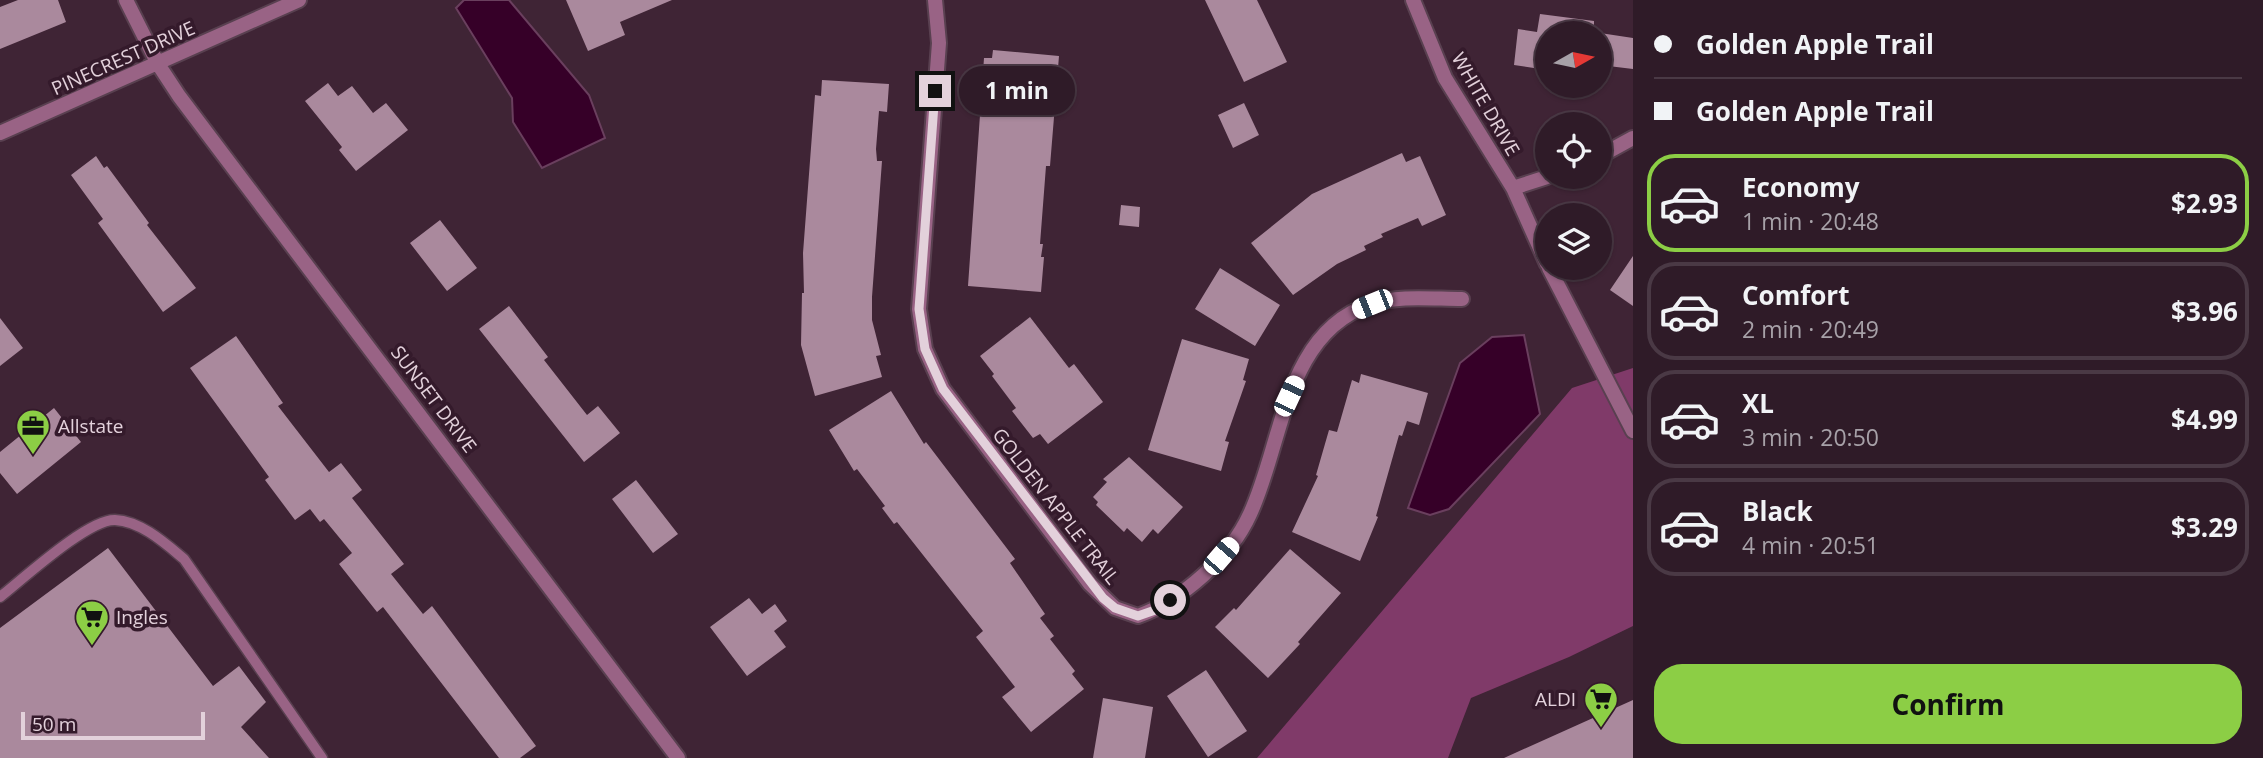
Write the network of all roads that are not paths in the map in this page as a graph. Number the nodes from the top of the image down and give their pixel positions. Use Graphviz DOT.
graph roads {
  1 [pos="126,0"];
  2 [pos="299,0"];
  3 [pos="935,0"];
  4 [pos="1413,0"];
  5 [pos="158,64"];
  6 [pos="0,133"];
  7 [pos="1633,138"];
  8 [pos="1612,149"];
  9 [pos="1535,181"];
  10 [pos="1513,188"];
  11 [pos="1535,237"];
  12 [pos="1555,280"];
  13 [pos="1462,299"];
  14 [pos="1633,432"];
  15 [pos="0,597"];
  16 [pos="322,758"];
  17 [pos="678,758"];
  1 -- 5 [label="street, SUNSET DRIVE"];
  2 -- 5 [label="street, PINECREST DRIVE"];
  3 -- 13 [label="street, GOLDEN APPLE TRAIL"];
  4 -- 10 [label="street, WHITE DRIVE"];
  5 -- 6 [label="street, PINECREST DRIVE"];
  5 -- 17 [label="street, SUNSET DRIVE"];
  7 -- 8 [label="street"];
  9 -- 10 [label="street"];
  10 -- 11 [label="street, WHITE DRIVE"];
  12 -- 14 [label="street, WHITE DRIVE"];
  15 -- 16 [label="lane"];
}
